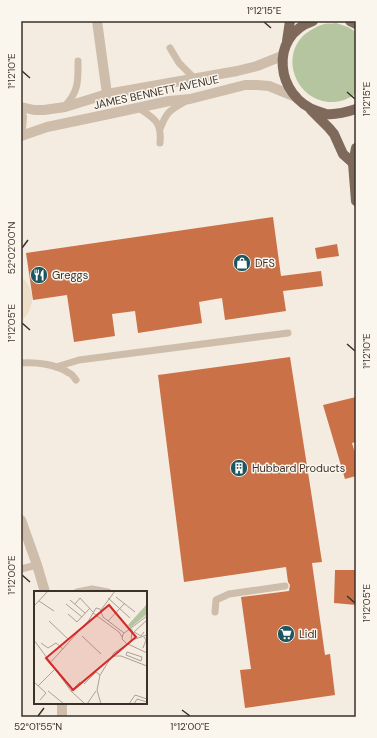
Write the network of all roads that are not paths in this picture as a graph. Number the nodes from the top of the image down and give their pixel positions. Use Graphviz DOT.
graph roads {
  1 [pos="97,21"];
  2 [pos="290,21"];
  3 [pos="313,21"];
  4 [pos="350,21"];
  5 [pos="356,24"];
  6 [pos="287,41"];
  7 [pos="170,48"];
  8 [pos="282,56"];
  9 [pos="78,61"];
  10 [pos="194,78"];
  11 [pos="107,94"];
  12 [pos="296,97"];
  13 [pos="190,99"];
  14 [pos="21,107"];
  15 [pos="65,107"];
  16 [pos="139,108"];
  17 [pos="310,108"];
  18 [pos="356,109"];
  19 [pos="21,113"];
  20 [pos="21,128"];
  21 [pos="160,129"];
  22 [pos="21,136"];
  23 [pos="160,143"];
  24 [pos="356,148"];
  25 [pos="353,163"];
  26 [pos="356,201"];
  27 [pos="288,333"];
  28 [pos="21,363"];
  29 [pos="56,367"];
  30 [pos="76,380"];
  31 [pos="21,520"];
  32 [pos="37,565"];
  33 [pos="21,569"];
  34 [pos="285,586"];
  35 [pos="46,591"];
  36 [pos="82,591"];
  37 [pos="103,591"];
  38 [pos="215,612"];
  39 [pos="62,704"];
  40 [pos="62,717"];
  1 -- 11 [label="street"];
  2 -- 6 [label="main road"];
  3 -- 6 [label="main road"];
  4 -- 5 [label="main road"];
  6 -- 8 [label="main road"];
  7 -- 10 [label="lane"];
  8 -- 10 [label="street, JAMES BENNETT AVENUE"];
  8 -- 12 [label="main road"];
  9 -- 15 [label="lane"];
  10 -- 11 [label="street, JAMES BENNETT AVENUE"];
  11 -- 15 [label="street, JAMES BENNETT AVENUE"];
  12 -- 13 [label="street, JAMES BENNETT AVENUE"];
  12 -- 17 [label="main road"];
  13 -- 16 [label="street, JAMES BENNETT AVENUE"];
  13 -- 21 [label="lane"];
  14 -- 15 [label="street, JAMES BENNETT AVENUE"];
  16 -- 21 [label="lane"];
  16 -- 22 [label="street, JAMES BENNETT AVENUE"];
  17 -- 18 [label="main road"];
  17 -- 25 [label="main road"];
  19 -- 20 [label="street"];
  21 -- 23 [label="lane"];
  24 -- 25 [label="main road"];
  25 -- 26 [label="main road"];
  27 -- 29 [label="lane"];
  28 -- 29 [label="lane"];
  29 -- 30 [label="lane"];
  31 -- 32 [label="street"];
  32 -- 33 [label="lane"];
  32 -- 35 [label="street"];
  34 -- 38 [label="lane"];
  36 -- 37 [label="lane"];
  39 -- 40 [label="street"];
}
